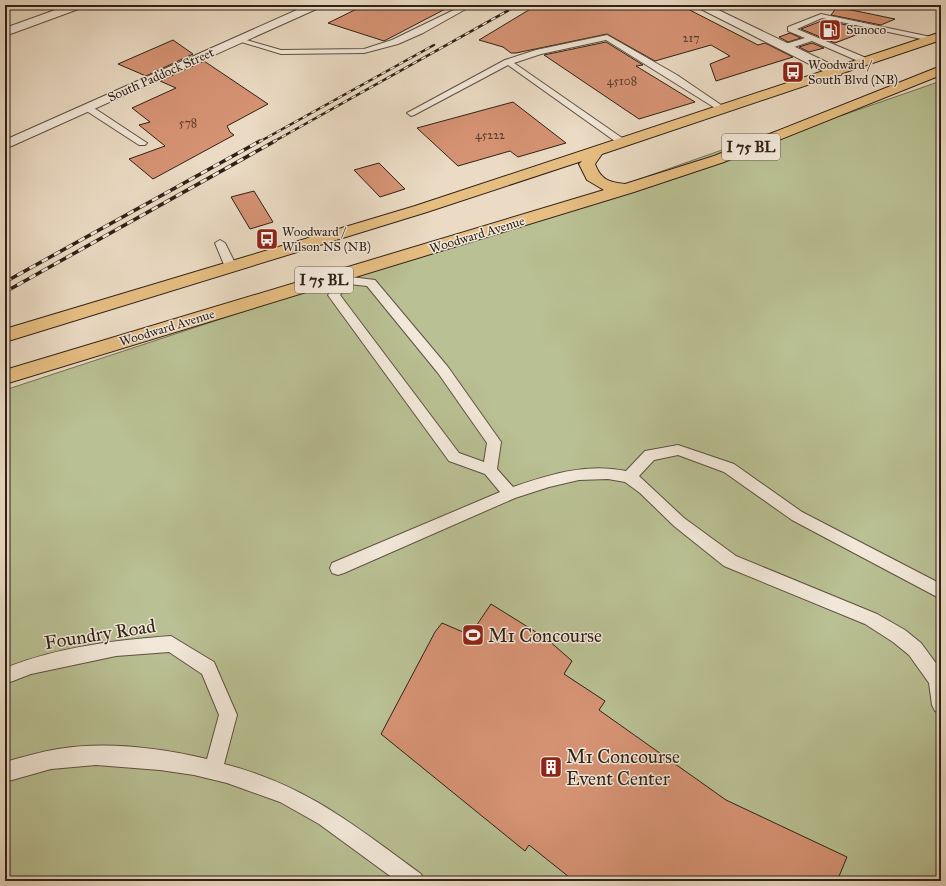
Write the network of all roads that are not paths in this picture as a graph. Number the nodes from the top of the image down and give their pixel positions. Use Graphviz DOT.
graph roads {
  1 [pos="80,5"];
  2 [pos="317,5"];
  3 [pos="469,5"];
  4 [pos="699,5"];
  5 [pos="5,32"];
  6 [pos="812,38"];
  7 [pos="936,38"];
  8 [pos="239,40"];
  9 [pos="785,47"];
  10 [pos="508,62"];
  11 [pos="868,62"];
  12 [pos="941,70"];
  13 [pos="836,72"];
  14 [pos="88,108"];
  15 [pos="723,109"];
  16 [pos="411,113"];
  17 [pos="622,142"];
  18 [pos="142,143"];
  19 [pos="5,145"];
  20 [pos="597,151"];
  21 [pos="628,189"];
  22 [pos="220,243"];
  23 [pos="230,267"];
  24 [pos="345,277"];
  25 [pos="5,336"];
  26 [pos="5,377"];
  27 [pos="490,470"];
  28 [pos="629,477"];
  29 [pos="510,494"];
  30 [pos="338,568"];
  31 [pos="941,592"];
  32 [pos="5,676"];
  33 [pos="941,705"];
  34 [pos="213,771"];
  35 [pos="5,772"];
  36 [pos="414,881"];
  1 -- 5 [label="street"];
  2 -- 8 [label="street, South Paddock Street"];
  3 -- 8 [label="lane"];
  4 -- 9 [label="street"];
  6 -- 7 [label="lane"];
  6 -- 9 [label="lane"];
  6 -- 11 [label="lane"];
  7 -- 11 [label="main road, I 75 BL"];
  8 -- 14 [label="street, South Paddock Street"];
  9 -- 13 [label="street"];
  10 -- 15 [label="lane"];
  10 -- 16 [label="lane"];
  10 -- 17 [label="lane"];
  11 -- 13 [label="main road, I 75 BL"];
  12 -- 21 [label="main road, Woodward Avenue / I 75 BL"];
  13 -- 15 [label="main road, I 75 BL"];
  14 -- 18 [label="lane"];
  14 -- 19 [label="street, South Paddock Street"];
  15 -- 17 [label="main road, I 75 BL"];
  17 -- 20 [label="main road, I 75 BL"];
  20 -- 21 [label="main road"];
  20 -- 23 [label="main road, I 75 BL"];
  21 -- 24 [label="main road, Woodward Avenue / I 75 BL"];
  22 -- 23 [label="lane"];
  23 -- 25 [label="main road, I 75 BL"];
  24 -- 26 [label="main road, Woodward Avenue / I 75 BL"];
  24 -- 27 [label="lane"];
  24 -- 27 [label="lane"];
  27 -- 29 [label="lane"];
  28 -- 29 [label="lane"];
  28 -- 31 [label="lane"];
  28 -- 33 [label="lane"];
  29 -- 30 [label="lane"];
  32 -- 34 [label="lane, Foundry Road"];
  34 -- 35 [label="lane"];
  34 -- 36 [label="lane"];
}
